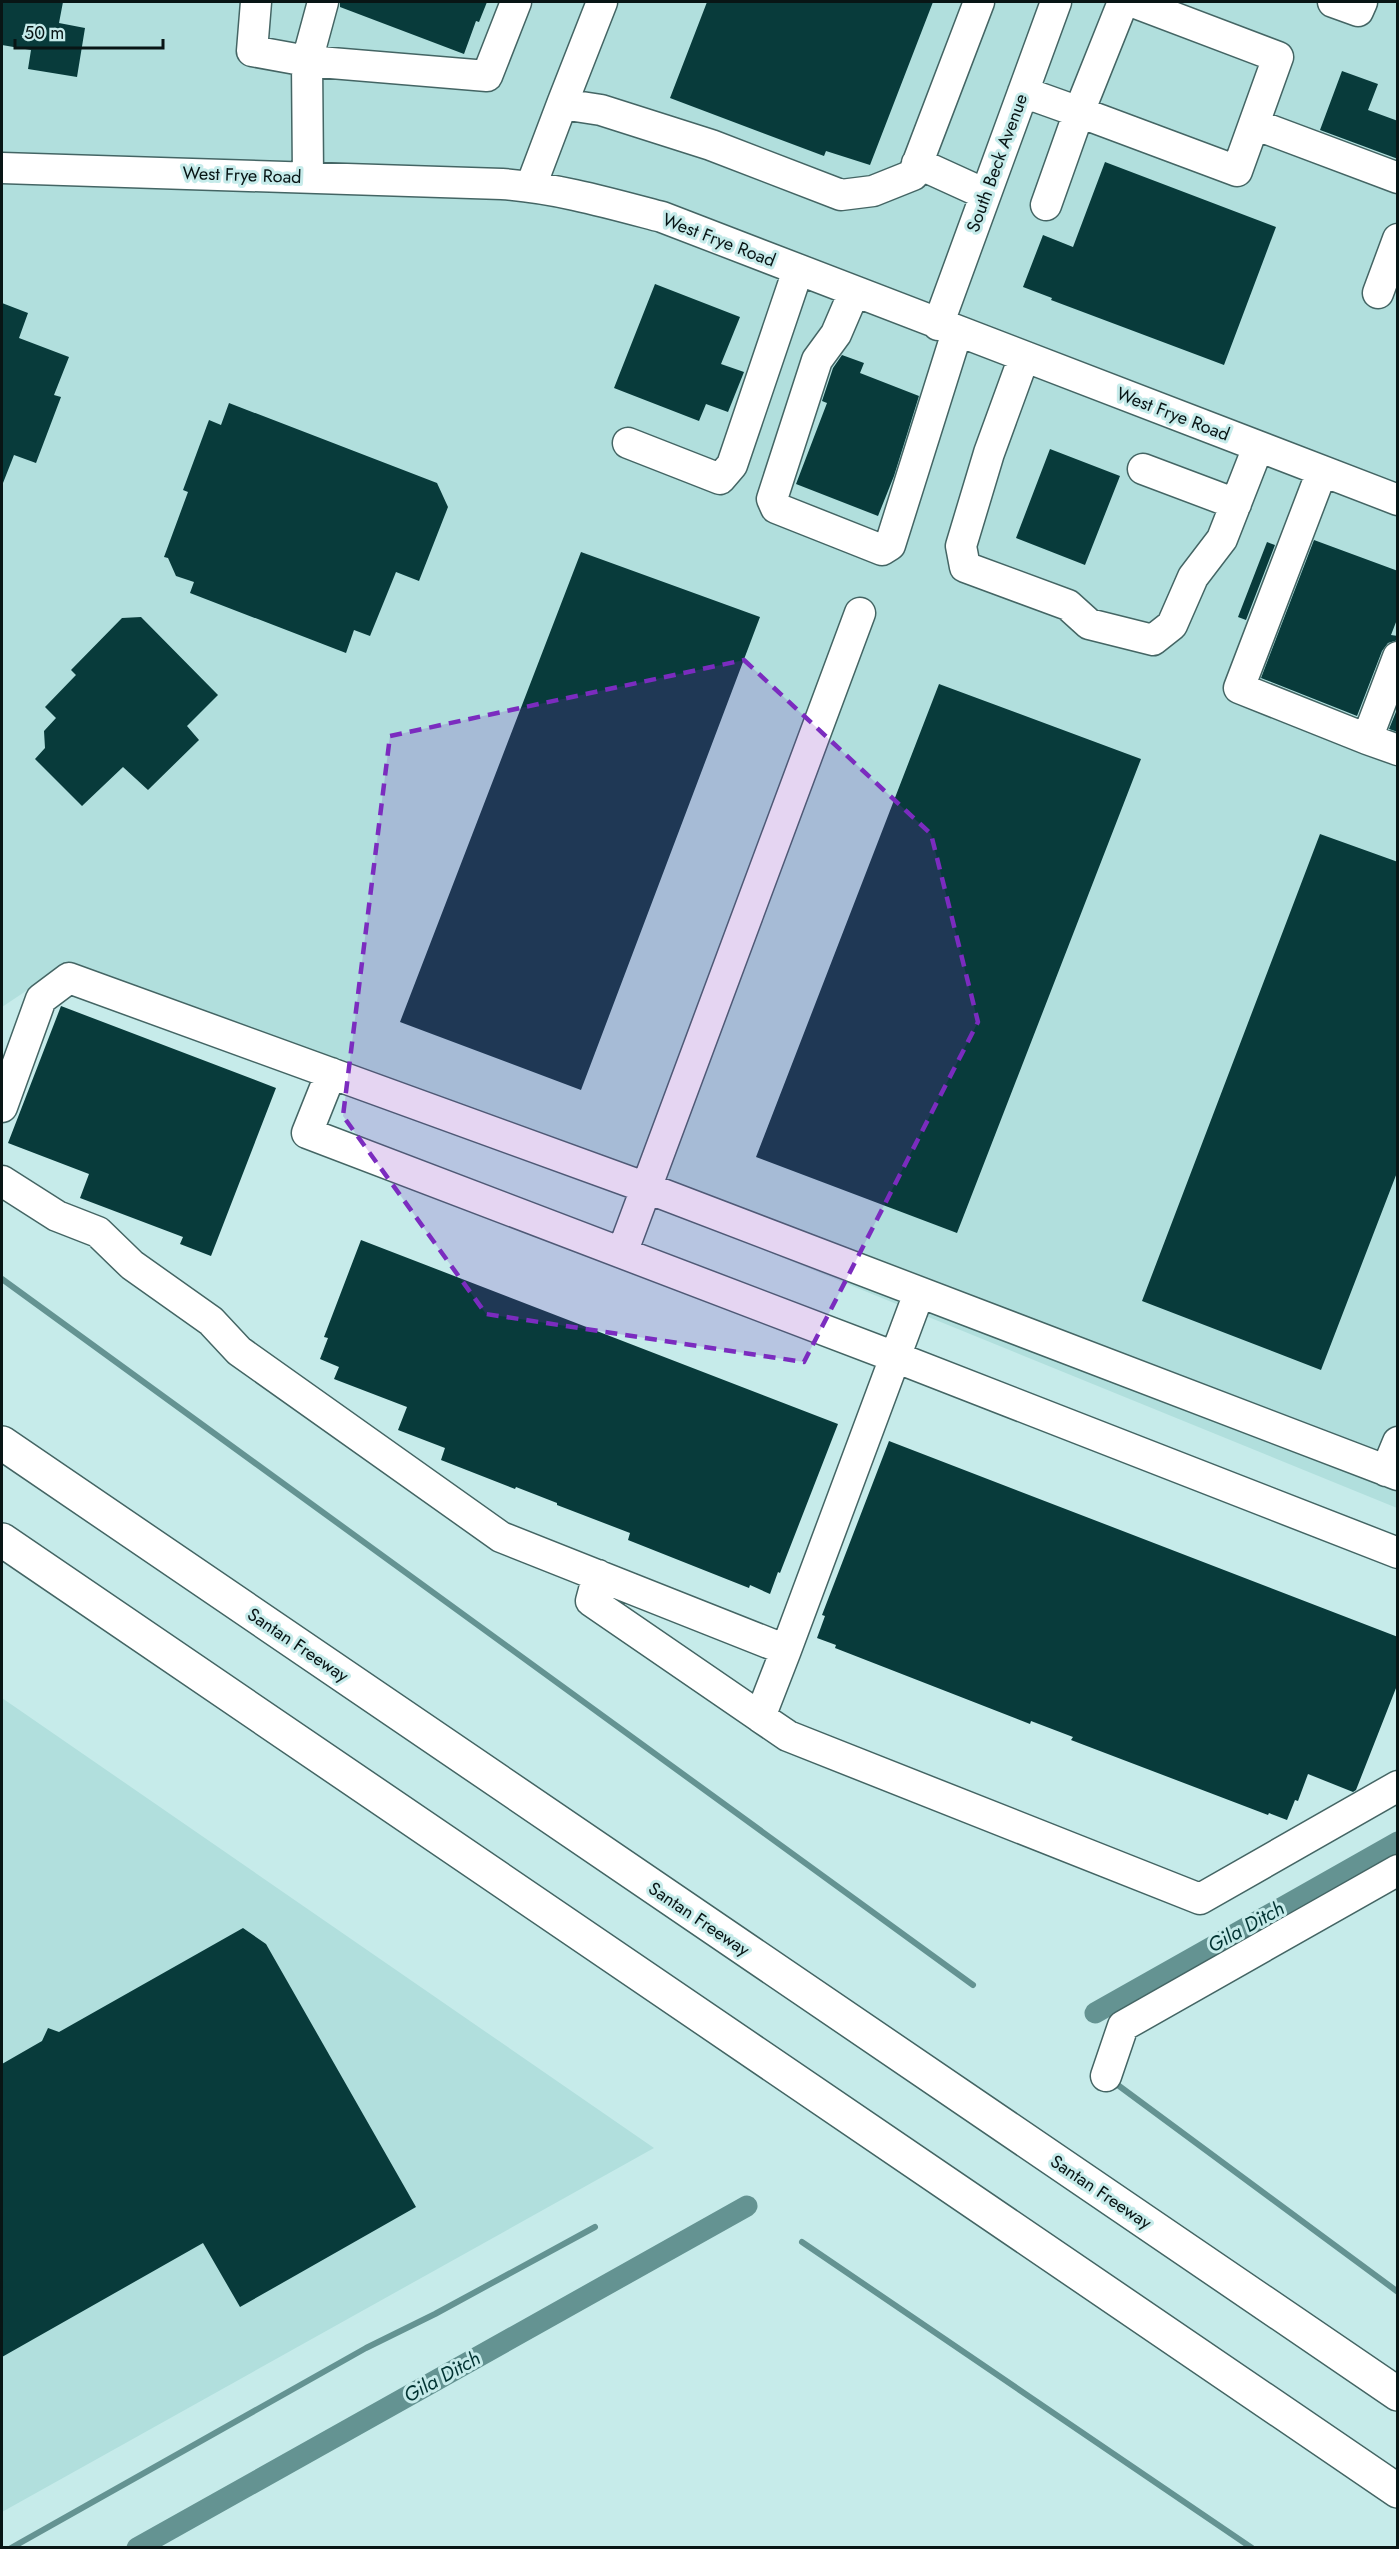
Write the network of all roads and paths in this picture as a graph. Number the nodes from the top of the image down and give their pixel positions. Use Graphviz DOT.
graph roads {
  1 [pos="256,2"];
  2 [pos="323,2"];
  3 [pos="516,2"];
  4 [pos="602,2"];
  5 [pos="979,2"];
  6 [pos="1056,2"];
  7 [pos="1123,2"];
  8 [pos="1133,2"];
  9 [pos="1333,2"];
  10 [pos="1362,2"];
  11 [pos="307,61"];
  12 [pos="1023,92"];
  13 [pos="562,104"];
  14 [pos="1079,112"];
  15 [pos="1254,124"];
  16 [pos="917,163"];
  17 [pos="2,168"];
  18 [pos="308,177"];
  19 [pos="1398,178"];
  20 [pos="531,186"];
  21 [pos="985,194"];
  22 [pos="1046,205"];
  23 [pos="1398,239"];
  24 [pos="798,270"];
  25 [pos="854,292"];
  26 [pos="1378,293"];
  27 [pos="947,328"];
  28 [pos="1024,357"];
  29 [pos="628,444"];
  30 [pos="1258,447"];
  31 [pos="1143,469"];
  32 [pos="1322,471"];
  33 [pos="1398,500"];
  34 [pos="1236,504"];
  35 [pos="860,613"];
  36 [pos="1398,657"];
  37 [pos="1367,739"];
  38 [pos="1398,750"];
  39 [pos="331,1073"];
  40 [pos="2,1107"];
  41 [pos="2,1181"];
  42 [pos="646,1188"];
  43 [pos="622,1253"];
  44 [pos="920,1293"];
  45 [pos="896,1357"];
  46 [pos="1398,1442"];
  47 [pos="2,1443"];
  48 [pos="1392,1473"];
  49 [pos="2,1540"];
  50 [pos="1398,1553"];
  51 [pos="598,1575"];
  52 [pos="786,1650"];
  53 [pos="760,1717"];
  54 [pos="1398,1786"];
  55 [pos="1398,1870"];
  56 [pos="1106,2076"];
  57 [pos="1398,2394"];
  58 [pos="1347,2457"];
  59 [pos="1398,2491"];
  60 [pos="1398,2499"];
  1 -- 11 [label="street"];
  2 -- 11 [label="street"];
  3 -- 11 [label="street"];
  4 -- 13 [label="street"];
  5 -- 16 [label="street"];
  6 -- 12 [label="street, South Beck Avenue"];
  7 -- 14 [label="street"];
  8 -- 15 [label="street"];
  9 -- 10 [label="street"];
  11 -- 18 [label="street"];
  12 -- 14 [label="street"];
  12 -- 21 [label="street, South Beck Avenue"];
  13 -- 16 [label="street"];
  13 -- 20 [label="street"];
  14 -- 15 [label="street"];
  14 -- 22 [label="street"];
  15 -- 19 [label="street"];
  16 -- 21 [label="street"];
  17 -- 18 [label="street, West Frye Road"];
  18 -- 20 [label="street, West Frye Road"];
  20 -- 24 [label="street, West Frye Road"];
  21 -- 27 [label="street, South Beck Avenue"];
  23 -- 26 [label="street"];
  24 -- 25 [label="street, West Frye Road"];
  24 -- 29 [label="street"];
  25 -- 27 [label="street, West Frye Road"];
  25 -- 27 [label="street, South Beck Avenue"];
  27 -- 28 [label="street, West Frye Road"];
  28 -- 30 [label="street, West Frye Road"];
  28 -- 34 [label="street"];
  30 -- 32 [label="street, West Frye Road"];
  30 -- 34 [label="street"];
  31 -- 34 [label="street"];
  32 -- 33 [label="street, West Frye Road"];
  32 -- 37 [label="street"];
  35 -- 42 [label="street"];
  36 -- 37 [label="street"];
  37 -- 38 [label="street"];
  39 -- 40 [label="street"];
  39 -- 42 [label="street"];
  39 -- 43 [label="street"];
  41 -- 51 [label="street"];
  42 -- 43 [label="street"];
  42 -- 44 [label="street"];
  43 -- 45 [label="street"];
  44 -- 45 [label="street"];
  44 -- 48 [label="street"];
  45 -- 50 [label="street"];
  45 -- 52 [label="street"];
  46 -- 48 [label="street"];
  47 -- 57 [label="highway, Santan Freeway"];
  49 -- 58 [label="highway"];
  51 -- 52 [label="street"];
  51 -- 53 [label="street"];
  52 -- 53 [label="street"];
  53 -- 54 [label="street"];
  55 -- 56 [label="street"];
  58 -- 59 [label="highway"];
  58 -- 60 [label="highway"];
}
